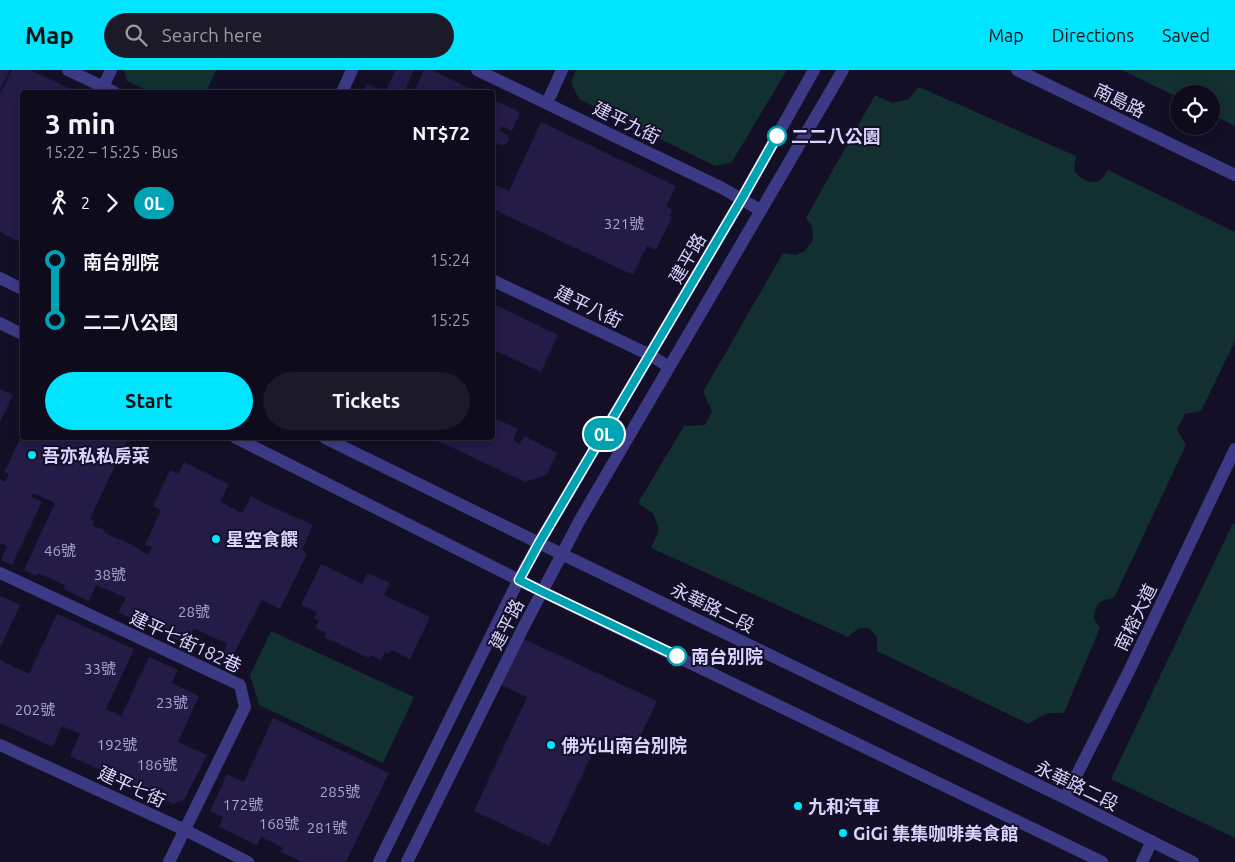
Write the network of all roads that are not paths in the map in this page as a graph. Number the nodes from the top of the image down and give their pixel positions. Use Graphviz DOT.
graph roads {
  1 [pos="68,70"];
  2 [pos="111,70"];
  3 [pos="352,70"];
  4 [pos="477,70"];
  5 [pos="562,70"];
  6 [pos="814,70"];
  7 [pos="843,70"];
  8 [pos="1016,70"];
  9 [pos="109,90"];
  10 [pos="343,90"];
  11 [pos="547,103"];
  12 [pos="1235,175"];
  13 [pos="741,200"];
  14 [pos="760,210"];
  15 [pos="0,278"];
  16 [pos="495,281"];
  17 [pos="20,288"];
  18 [pos="0,323"];
  19 [pos="20,333"];
  20 [pos="650,356"];
  21 [pos="669,367"];
  22 [pos="240,440"];
  23 [pos="329,440"];
  24 [pos="1235,449"];
  25 [pos="539,543"];
  26 [pos="563,554"];
  27 [pos="0,573"];
  28 [pos="519,580"];
  29 [pos="543,592"];
  30 [pos="0,744"];
  31 [pos="1065,798"];
  32 [pos="185,830"];
  33 [pos="1152,841"];
  34 [pos="169,862"];
  35 [pos="248,862"];
  36 [pos="379,862"];
  37 [pos="407,862"];
  38 [pos="1102,862"];
  39 [pos="1142,862"];
  40 [pos="1193,862"];
  1 -- 9 [label="street"];
  2 -- 9 [label="street"];
  3 -- 10 [label="street"];
  4 -- 11 [label="street, 建平九街"];
  5 -- 11 [label="street"];
  6 -- 13 [label="street, 建平路"];
  7 -- 14 [label="street, 建平路"];
  8 -- 12 [label="street, 南島路"];
  11 -- 13 [label="street, 建平九街"];
  13 -- 14 [label="street, 建平九街"];
  13 -- 20 [label="street, 建平路"];
  14 -- 21 [label="street, 建平路"];
  15 -- 17 [label="street"];
  16 -- 20 [label="street, 建平八街"];
  18 -- 19 [label="street"];
  20 -- 21 [label="street, 建平八街"];
  20 -- 25 [label="street, 建平路"];
  21 -- 26 [label="street, 建平路"];
  22 -- 28 [label="street"];
  23 -- 25 [label="street, 永華路二段"];
  24 -- 31 [label="street, 南榕大道"];
  25 -- 26 [label="street, 永華路二段"];
  25 -- 28 [label="street, 建平路"];
  26 -- 29 [label="street, 建平路"];
  26 -- 31 [label="street, 永華路二段"];
  27 -- 32 [label="street, 建平七街182巷"];
  28 -- 29 [label="street"];
  28 -- 36 [label="street, 建平路"];
  29 -- 37 [label="street, 建平路"];
  29 -- 38 [label="street"];
  30 -- 32 [label="street, 建平七街"];
  31 -- 33 [label="street, 永華路二段"];
  32 -- 34 [label="street"];
  32 -- 35 [label="street, 建平七街"];
  33 -- 39 [label="street"];
  33 -- 40 [label="street, 永華路二段"];
}
